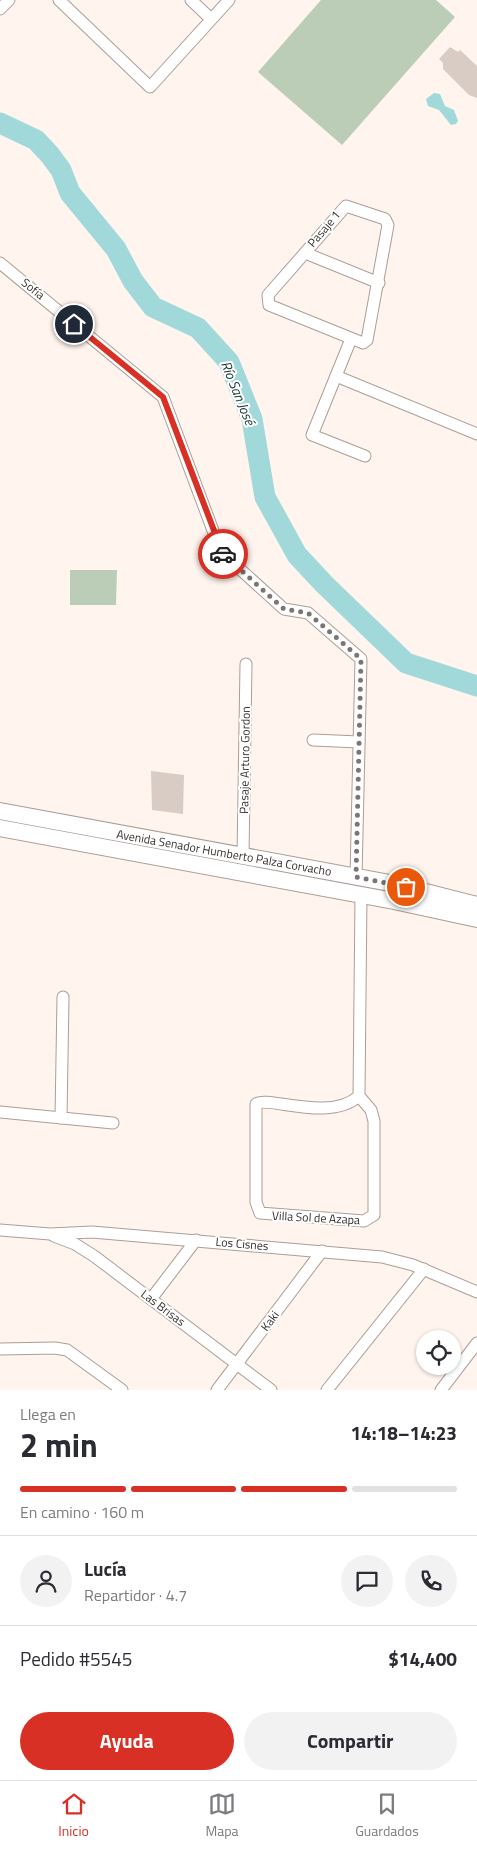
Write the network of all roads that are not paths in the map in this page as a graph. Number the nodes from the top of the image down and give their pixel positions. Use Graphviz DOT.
graph roads {
  1 [pos="9,0"];
  2 [pos="59,0"];
  3 [pos="191,0"];
  4 [pos="229,0"];
  5 [pos="0,9"];
  6 [pos="211,19"];
  7 [pos="305,253"];
  8 [pos="0,262"];
  9 [pos="379,283"];
  10 [pos="351,339"];
  11 [pos="336,376"];
  12 [pos="477,434"];
  13 [pos="365,456"];
  14 [pos="246,664"];
  15 [pos="313,740"];
  16 [pos="359,742"];
  17 [pos="0,811"];
  18 [pos="0,828"];
  19 [pos="243,856"];
  20 [pos="356,877"];
  21 [pos="361,895"];
  22 [pos="477,904"];
  23 [pos="477,919"];
  24 [pos="64,997"];
  25 [pos="359,1096"];
  26 [pos="0,1112"];
  27 [pos="61,1118"];
  28 [pos="113,1123"];
  29 [pos="0,1230"];
  30 [pos="50,1234"];
  31 [pos="196,1240"];
  32 [pos="322,1251"];
  33 [pos="424,1269"];
  34 [pos="477,1292"];
  35 [pos="151,1299"];
  36 [pos="477,1343"];
  37 [pos="0,1348"];
  38 [pos="237,1364"];
  39 [pos="122,1390"];
  40 [pos="217,1390"];
  41 [pos="271,1390"];
  42 [pos="326,1390"];
  43 [pos="441,1390"];
  1 -- 5 [label="street"];
  2 -- 6 [label="street"];
  3 -- 6 [label="street"];
  4 -- 6 [label="street"];
  7 -- 9 [label="street"];
  7 -- 9 [label="street, Pasaje 1"];
  7 -- 10 [label="street, Pasaje 1"];
  8 -- 16 [label="street, Sofía"];
  9 -- 10 [label="street, Pasaje 1"];
  10 -- 11 [label="street"];
  11 -- 12 [label="street"];
  11 -- 13 [label="street"];
  14 -- 19 [label="street, Pasaje Arturo Gordon"];
  15 -- 16 [label="street"];
  16 -- 20 [label="street, Sofía"];
  17 -- 19 [label="main road, Avenida Senador Humberto Palza Corvacho"];
  18 -- 21 [label="main road, Avenida Senador Humberto Palza Corvacho"];
  19 -- 20 [label="main road, Avenida Senador Humberto Palza Corvacho"];
  20 -- 22 [label="main road, Avenida Senador Humberto Palza Corvacho"];
  21 -- 23 [label="main road, Avenida Senador Humberto Palza Corvacho"];
  21 -- 25 [label="street"];
  24 -- 27 [label="street"];
  25 -- 25 [label="street, Villa Sol de Azapa"];
  26 -- 27 [label="street"];
  27 -- 28 [label="street"];
  29 -- 30 [label="street, Los Cisnes"];
  30 -- 31 [label="street, Los Cisnes"];
  30 -- 35 [label="street, Las Brisas"];
  31 -- 32 [label="street, Los Cisnes"];
  31 -- 35 [label="street"];
  32 -- 33 [label="street, Los Cisnes"];
  32 -- 38 [label="street, Kaki"];
  33 -- 34 [label="street, Los Cisnes"];
  33 -- 42 [label="street"];
  35 -- 38 [label="street, Las Brisas"];
  36 -- 43 [label="street"];
  37 -- 39 [label="street"];
  38 -- 40 [label="street, Kaki"];
  38 -- 41 [label="street, Las Brisas"];
}
